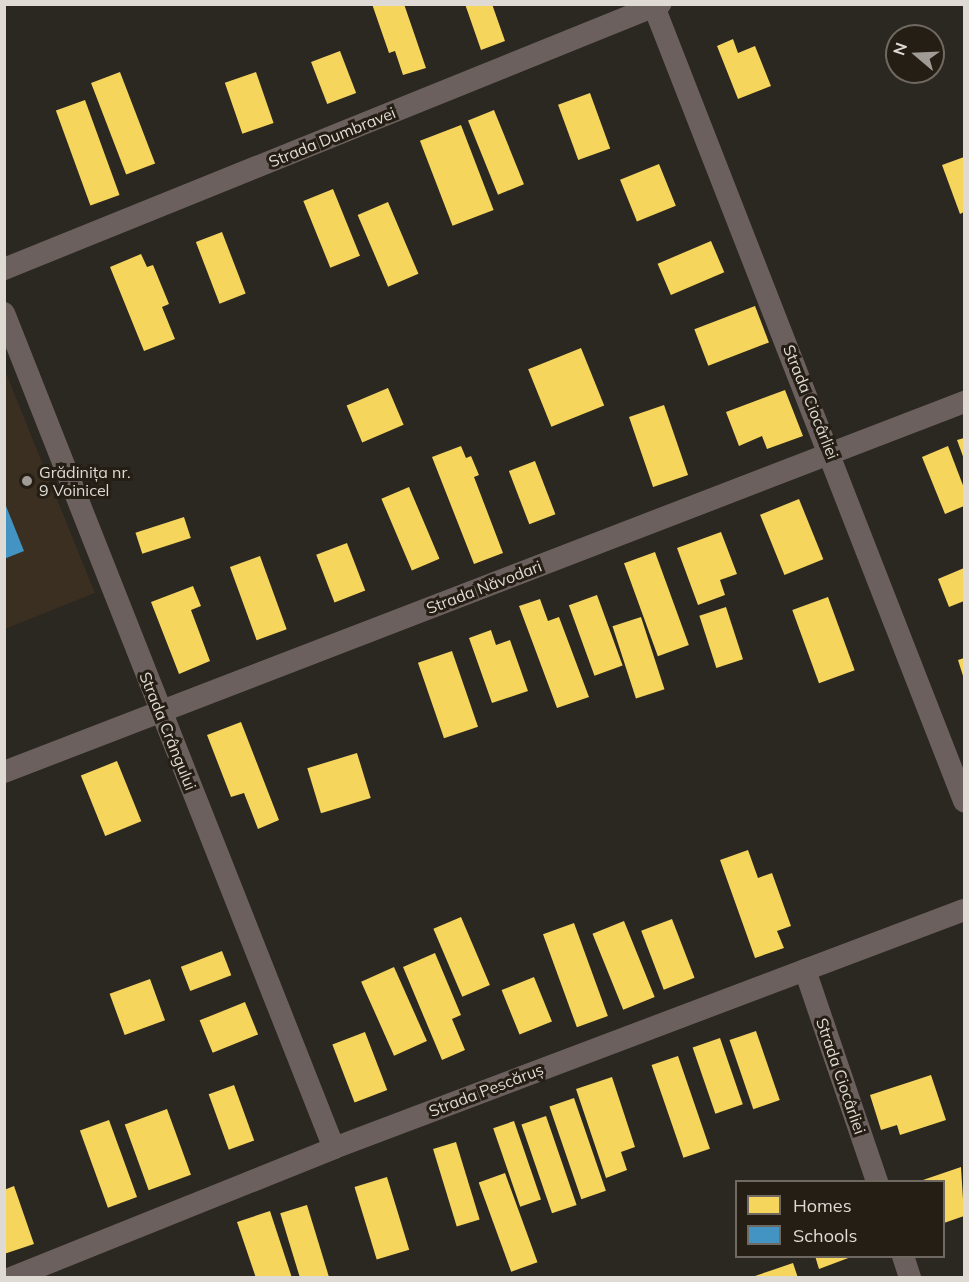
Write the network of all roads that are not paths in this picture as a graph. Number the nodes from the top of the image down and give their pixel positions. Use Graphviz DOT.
graph roads {
  1 [pos="656,5"];
  2 [pos="4,269"];
  3 [pos="4,313"];
  4 [pos="964,402"];
  5 [pos="831,454"];
  6 [pos="160,711"];
  7 [pos="4,772"];
  8 [pos="964,801"];
  9 [pos="964,910"];
  10 [pos="805,970"];
  11 [pos="334,1148"];
  12 [pos="876,1180"];
  13 [pos="903,1258"];
  14 [pos="11,1278"];
  15 [pos="910,1278"];
  1 -- 2 [label="street, Strada Dumbravei"];
  1 -- 5 [label="street, Strada Ciocârliei"];
  3 -- 6 [label="street, Strada Crângului"];
  4 -- 5 [label="street, Strada Năvodari"];
  5 -- 6 [label="street, Strada Năvodari"];
  5 -- 8 [label="street, Strada Ciocârliei"];
  6 -- 7 [label="street, Strada Năvodari"];
  6 -- 11 [label="street, Strada Crângului"];
  9 -- 10 [label="street, Strada Pescăruș"];
  10 -- 11 [label="street, Strada Pescăruș"];
  10 -- 12 [label="street, Strada Ciocârliei"];
  11 -- 14 [label="street, Strada Pescăruș"];
  13 -- 15 [label="street"];
}
